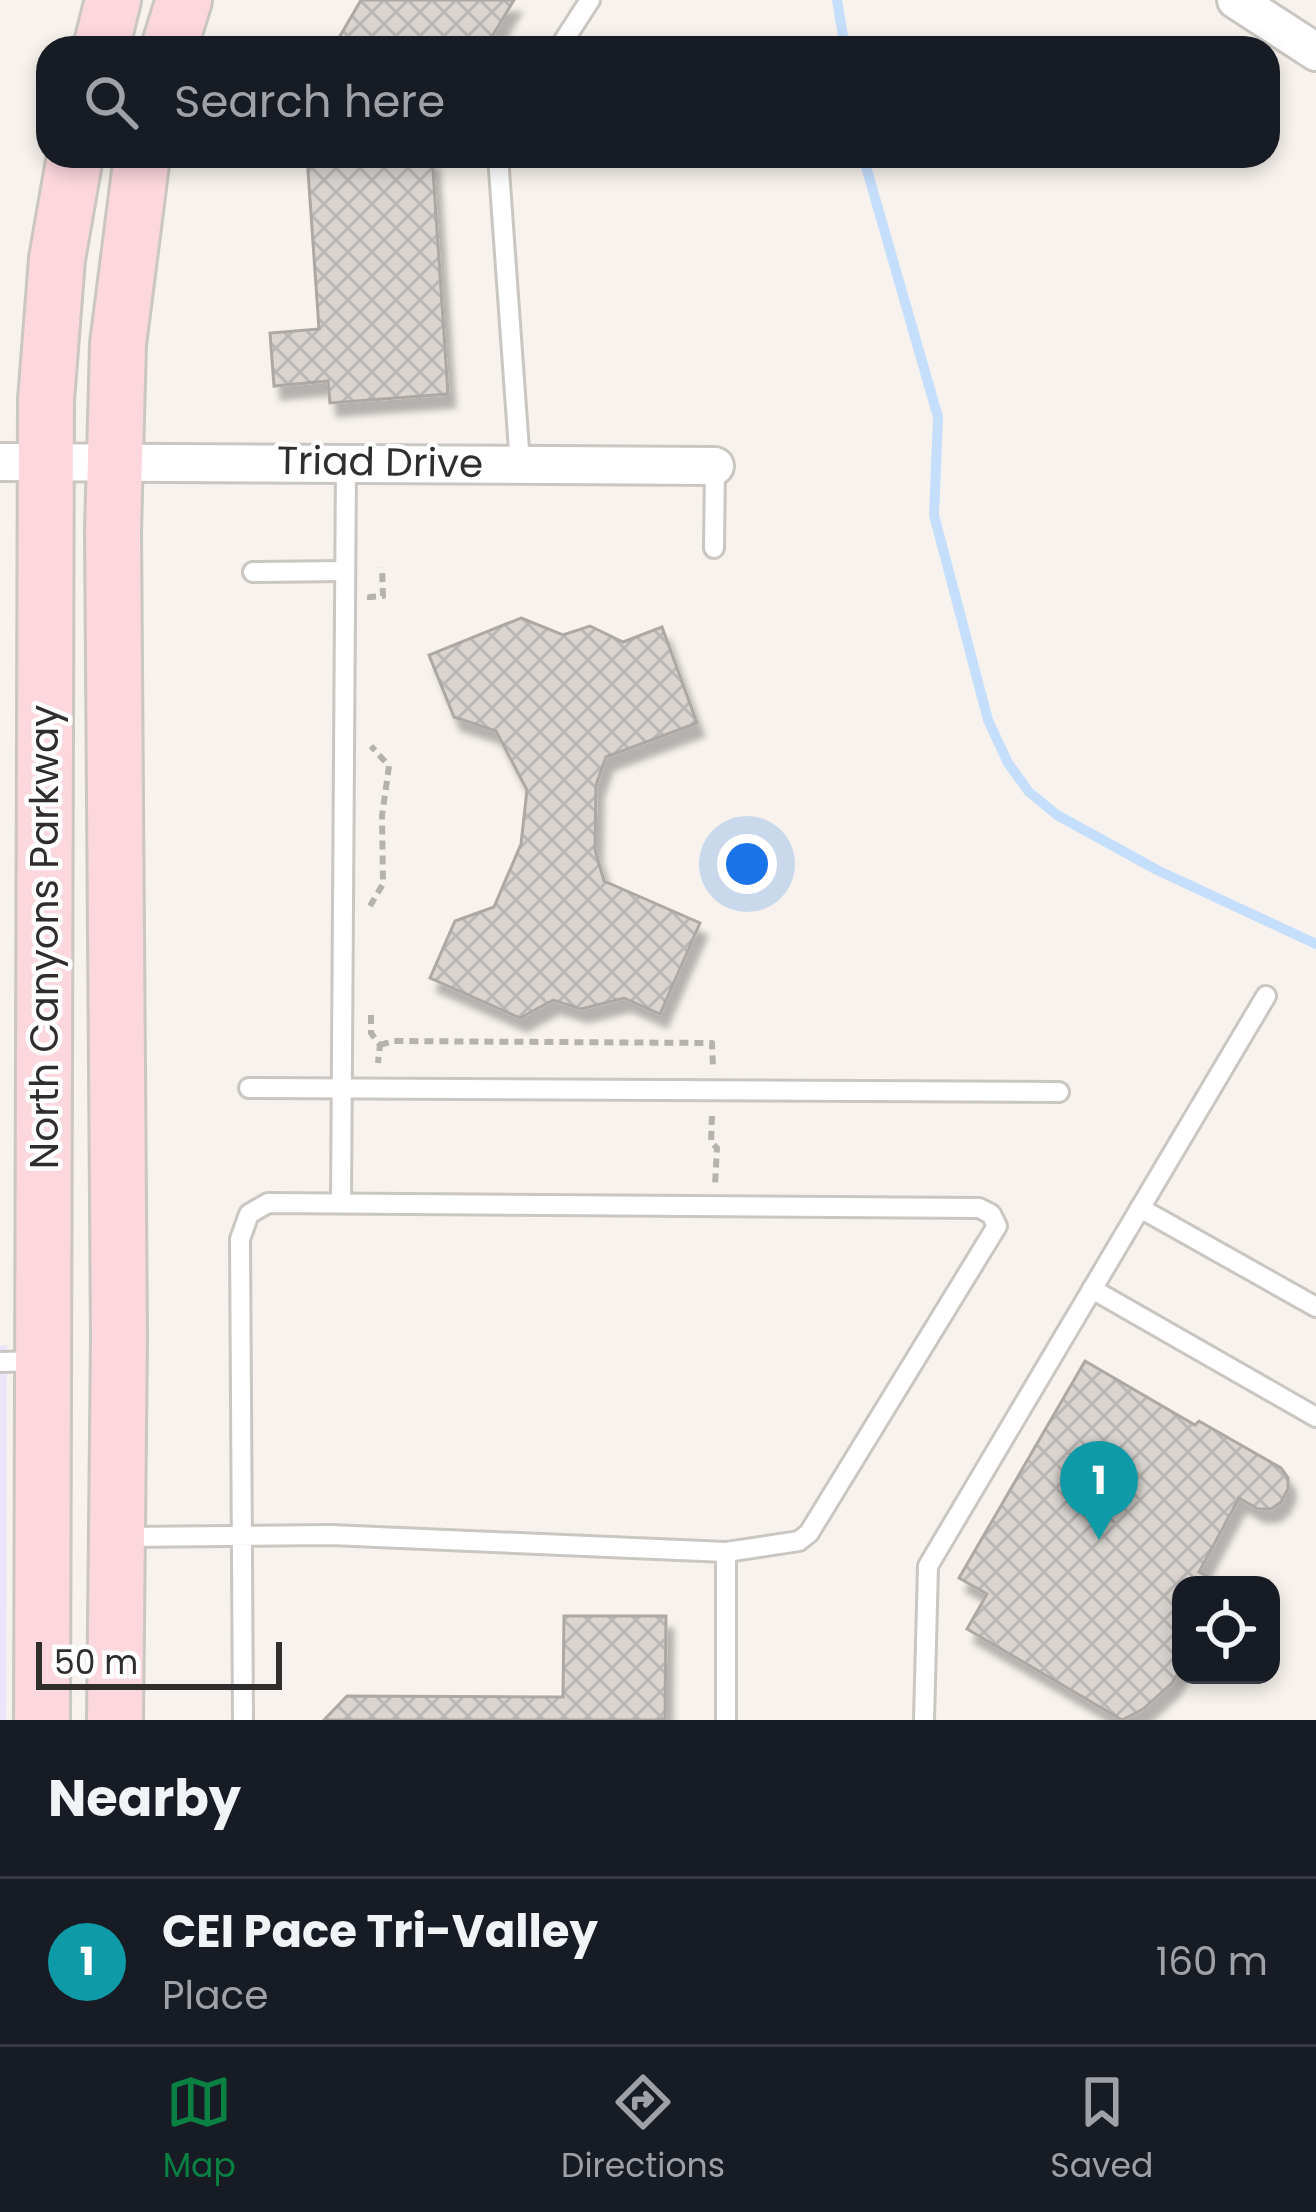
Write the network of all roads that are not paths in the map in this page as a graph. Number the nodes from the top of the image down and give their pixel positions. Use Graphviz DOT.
graph roads {
  1 [pos="113,0"];
  2 [pos="184,0"];
  3 [pos="590,0"];
  4 [pos="1236,0"];
  5 [pos="103,36"];
  6 [pos="173,36"];
  7 [pos="567,36"];
  8 [pos="1316,52"];
  9 [pos="73,168"];
  10 [pos="140,168"];
  11 [pos="498,168"];
  12 [pos="116,461"];
  13 [pos="23,462"];
  14 [pos="346,462"];
  15 [pos="520,464"];
  16 [pos="716,466"];
  17 [pos="714,548"];
  18 [pos="345,571"];
  19 [pos="253,572"];
  20 [pos="1266,996"];
  21 [pos="249,1088"];
  22 [pos="342,1089"];
  23 [pos="1059,1092"];
  24 [pos="341,1203"];
  25 [pos="1140,1208"];
  26 [pos="1092,1289"];
  27 [pos="1316,1307"];
  28 [pos="22,1362"];
  29 [pos="1316,1417"];
  30 [pos="240,1535"];
  31 [pos="117,1537"];
  32 [pos="726,1552"];
  33 [pos="42,1720"];
  34 [pos="116,1720"];
  35 [pos="243,1720"];
  36 [pos="726,1720"];
  37 [pos="924,1720"];
  1 -- 5 [label="main road"];
  2 -- 6 [label="main road"];
  3 -- 7 [label="lane"];
  4 -- 8 [label="street"];
  9 -- 13 [label="main road, North Canyons Parkway"];
  10 -- 12 [label="main road, North Canyons Parkway"];
  11 -- 15 [label="lane"];
  12 -- 13 [label="street, Triad Drive"];
  12 -- 14 [label="street, Triad Drive"];
  12 -- 31 [label="main road, North Canyons Parkway"];
  13 -- 28 [label="main road, North Canyons Parkway"];
  14 -- 15 [label="street, Triad Drive"];
  14 -- 18 [label="lane"];
  15 -- 16 [label="street, Triad Drive"];
  16 -- 17 [label="lane"];
  18 -- 19 [label="lane"];
  18 -- 22 [label="lane"];
  20 -- 25 [label="lane"];
  21 -- 22 [label="lane"];
  22 -- 23 [label="lane"];
  22 -- 24 [label="lane"];
  24 -- 30 [label="lane"];
  24 -- 32 [label="lane"];
  25 -- 26 [label="lane"];
  25 -- 27 [label="lane"];
  26 -- 29 [label="lane"];
  26 -- 37 [label="lane"];
  28 -- 33 [label="main road, North Canyons Parkway"];
  30 -- 31 [label="lane"];
  30 -- 32 [label="lane"];
  30 -- 35 [label="lane"];
  31 -- 34 [label="main road, North Canyons Parkway"];
  32 -- 36 [label="lane"];
}
